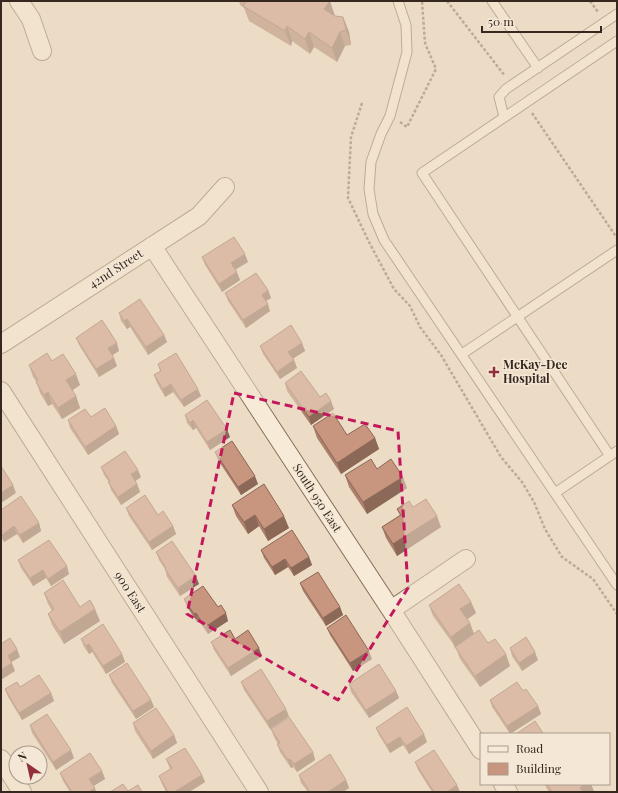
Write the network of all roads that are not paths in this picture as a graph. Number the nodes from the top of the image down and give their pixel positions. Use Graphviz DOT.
graph roads {
  1 [pos="19,1"];
  2 [pos="398,1"];
  3 [pos="492,1"];
  4 [pos="617,14"];
  5 [pos="617,41"];
  6 [pos="42,51"];
  7 [pos="538,68"];
  8 [pos="504,117"];
  9 [pos="225,187"];
  10 [pos="152,246"];
  11 [pos="617,250"];
  12 [pos="518,316"];
  13 [pos="1,344"];
  14 [pos="462,354"];
  15 [pos="1,391"];
  16 [pos="614,453"];
  17 [pos="555,493"];
  18 [pos="466,559"];
  19 [pos="617,585"];
  20 [pos="391,610"];
  21 [pos="480,748"];
  22 [pos="1,759"];
  23 [pos="22,792"];
  24 [pos="259,792"];
  1 -- 6 [label="street"];
  2 -- 14 [label="lane"];
  3 -- 7 [label="lane"];
  4 -- 7 [label="lane"];
  5 -- 8 [label="lane"];
  7 -- 8 [label="lane"];
  8 -- 12 [label="lane"];
  9 -- 10 [label="street, 42nd Street"];
  10 -- 13 [label="street, 42nd Street"];
  10 -- 20 [label="street, South 950 East"];
  11 -- 12 [label="lane"];
  12 -- 14 [label="lane"];
  12 -- 16 [label="lane"];
  14 -- 17 [label="lane"];
  15 -- 24 [label="street, 900 East"];
  16 -- 17 [label="lane"];
  17 -- 19 [label="lane"];
  18 -- 20 [label="street"];
  20 -- 21 [label="street, South 950 East"];
  22 -- 23 [label="street"];
}
